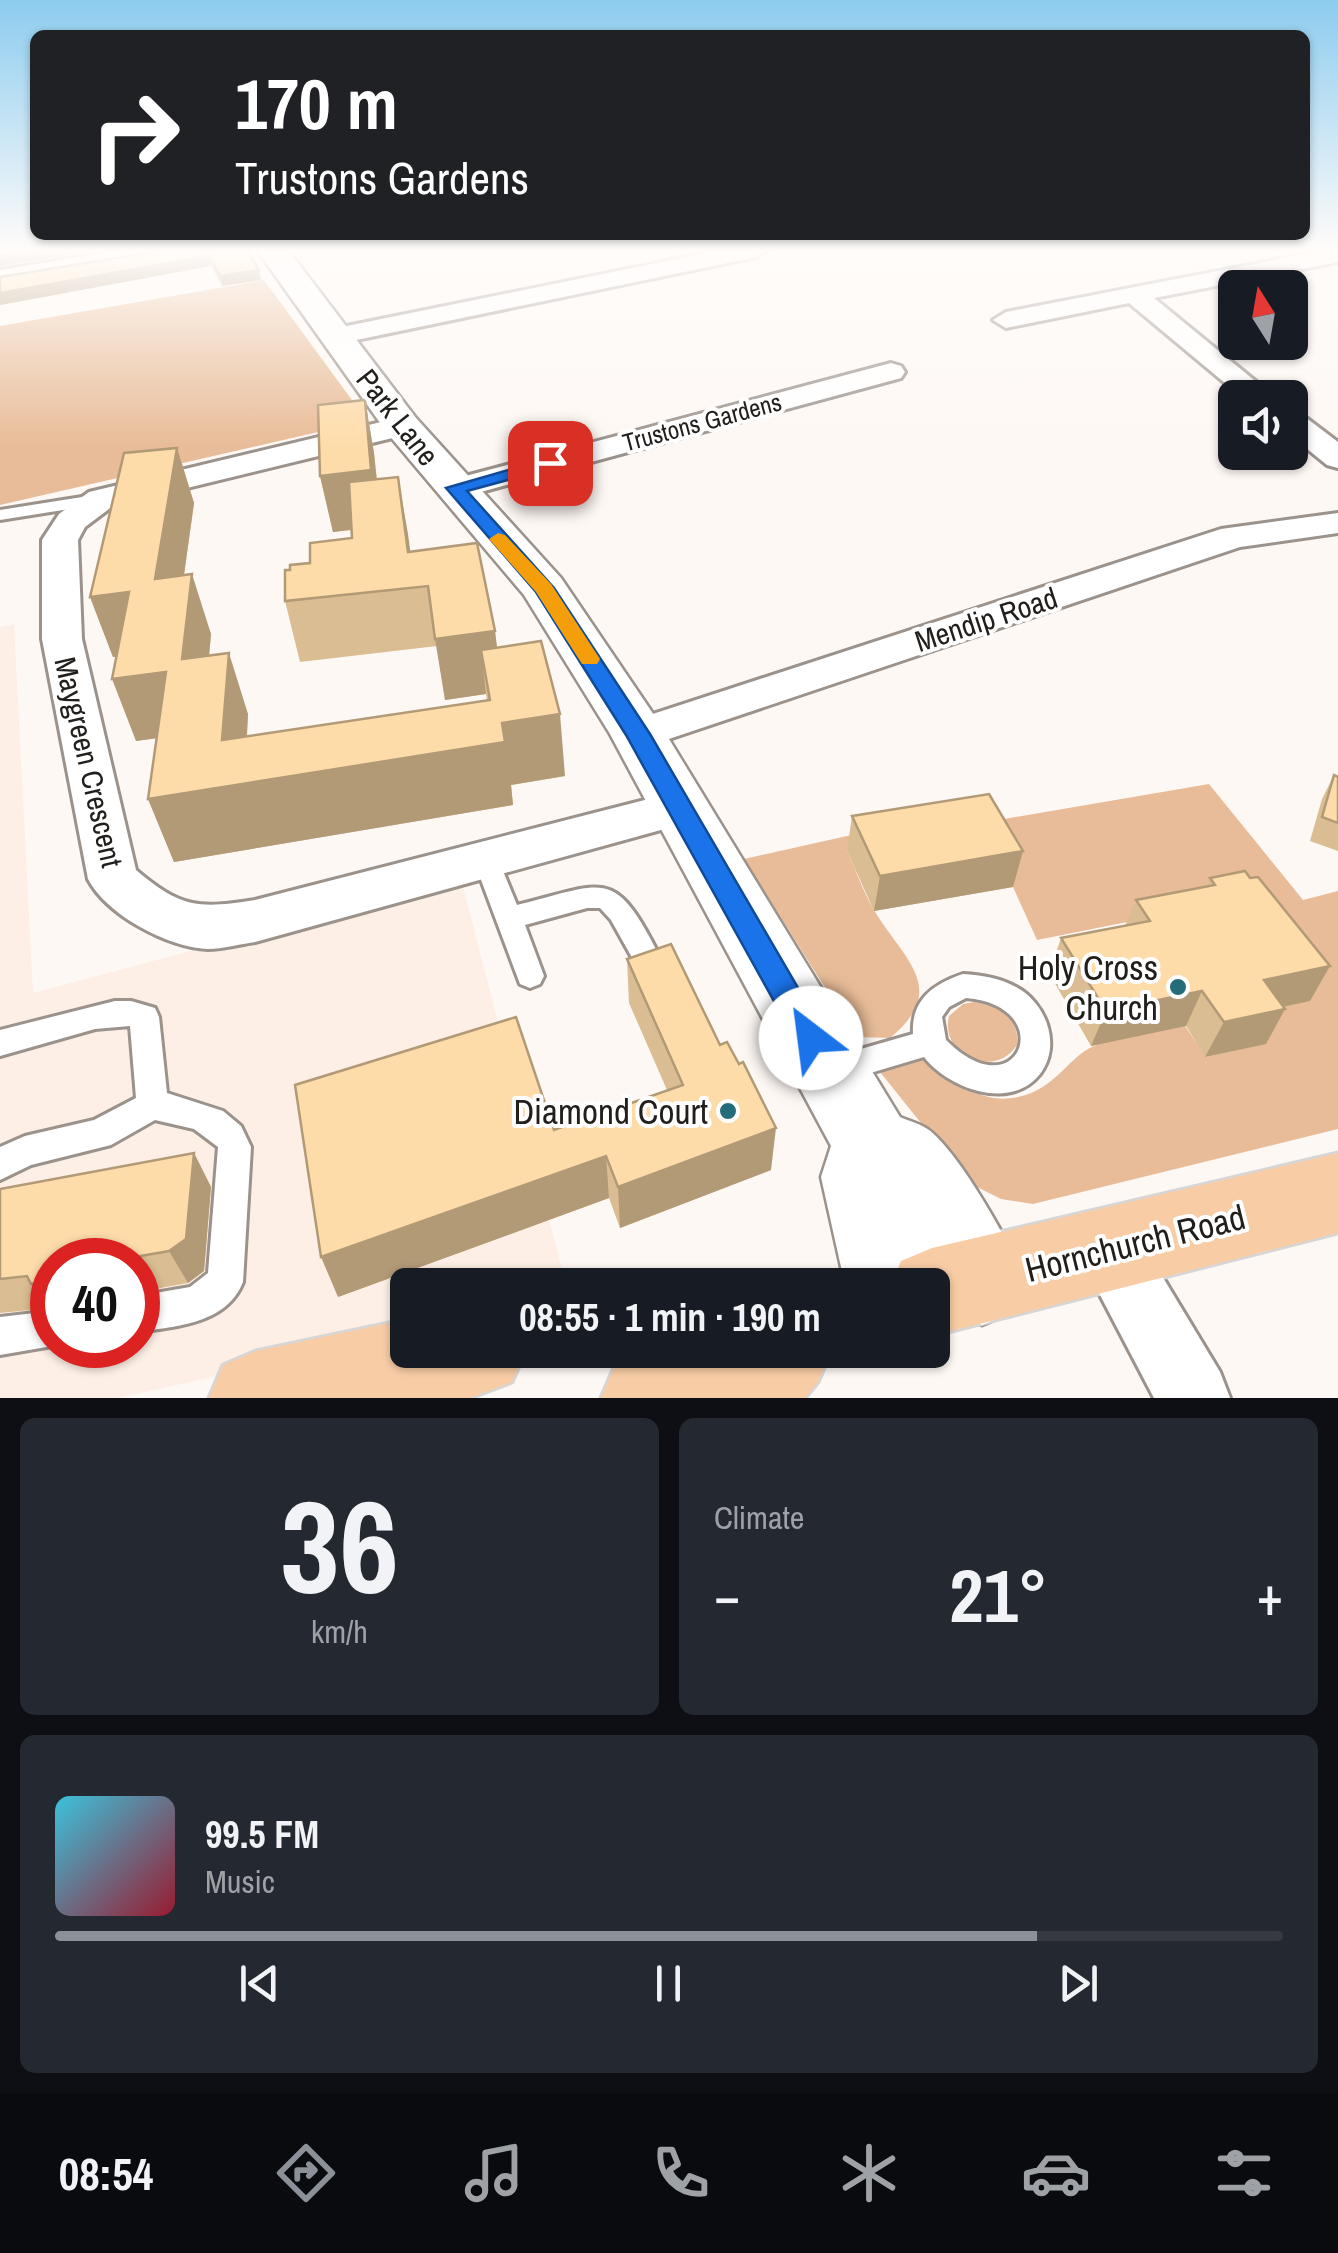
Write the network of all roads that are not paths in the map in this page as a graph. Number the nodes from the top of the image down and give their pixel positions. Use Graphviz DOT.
graph roads {
  1 [pos="321,315"];
  2 [pos="438,315"];
  3 [pos="1031,315"];
  4 [pos="1158,315"];
  5 [pos="1006,320"];
  6 [pos="337,336"];
  7 [pos="891,372"];
  8 [pos="1239,380"];
  9 [pos="402,426"];
  10 [pos="1308,434"];
  11 [pos="1338,458"];
  12 [pos="455,488"];
  13 [pos="101,499"];
  14 [pos="0,515"];
  15 [pos="1338,522"];
  16 [pos="638,734"];
  17 [pos="680,808"];
  18 [pos="487,861"];
  19 [pos="509,918"];
  20 [pos="645,955"];
  21 [pos="530,976"];
  22 [pos="930,1042"];
  23 [pos="0,1043"];
  24 [pos="830,1071"];
  25 [pos="152,1105"];
  26 [pos="872,1144"];
  27 [pos="0,1164"];
  28 [pos="1338,1193"];
  29 [pos="1110,1250"];
  30 [pos="885,1268"];
  31 [pos="957,1287"];
  32 [pos="160,1310"];
  33 [pos="30,1332"];
  34 [pos="0,1336"];
  35 [pos="396,1368"];
  36 [pos="764,1368"];
  37 [pos="256,1398"];
  38 [pos="648,1398"];
  39 [pos="1194,1398"];
  1 -- 6 [label="street, Park Lane"];
  2 -- 6 [label="street"];
  3 -- 5 [label="street"];
  4 -- 8 [label="street"];
  6 -- 9 [label="street, Park Lane"];
  7 -- 12 [label="street, Trustons Gardens"];
  9 -- 12 [label="street, Park Lane"];
  9 -- 13 [label="street, Maygreen Crescent"];
  10 -- 11 [label="street"];
  12 -- 16 [label="street, Park Lane"];
  13 -- 14 [label="lane"];
  13 -- 18 [label="street, Maygreen Crescent"];
  15 -- 16 [label="street, Mendip Road"];
  16 -- 17 [label="street, Park Lane"];
  17 -- 18 [label="street, Maygreen Crescent"];
  17 -- 24 [label="street, Park Lane"];
  18 -- 19 [label="lane"];
  19 -- 20 [label="lane"];
  19 -- 21 [label="lane"];
  22 -- 24 [label="lane"];
  23 -- 25 [label="lane"];
  24 -- 26 [label="street, Park Lane"];
  25 -- 27 [label="lane"];
  25 -- 32 [label="lane"];
  26 -- 30 [label="street"];
  26 -- 31 [label="street, Park Lane"];
  28 -- 29 [label="main road, Hornchurch Road"];
  29 -- 31 [label="main road, Hornchurch Road"];
  29 -- 39 [label="street"];
  33 -- 34 [label="lane"];
  35 -- 37 [label="main road"];
  36 -- 38 [label="main road"];
}
